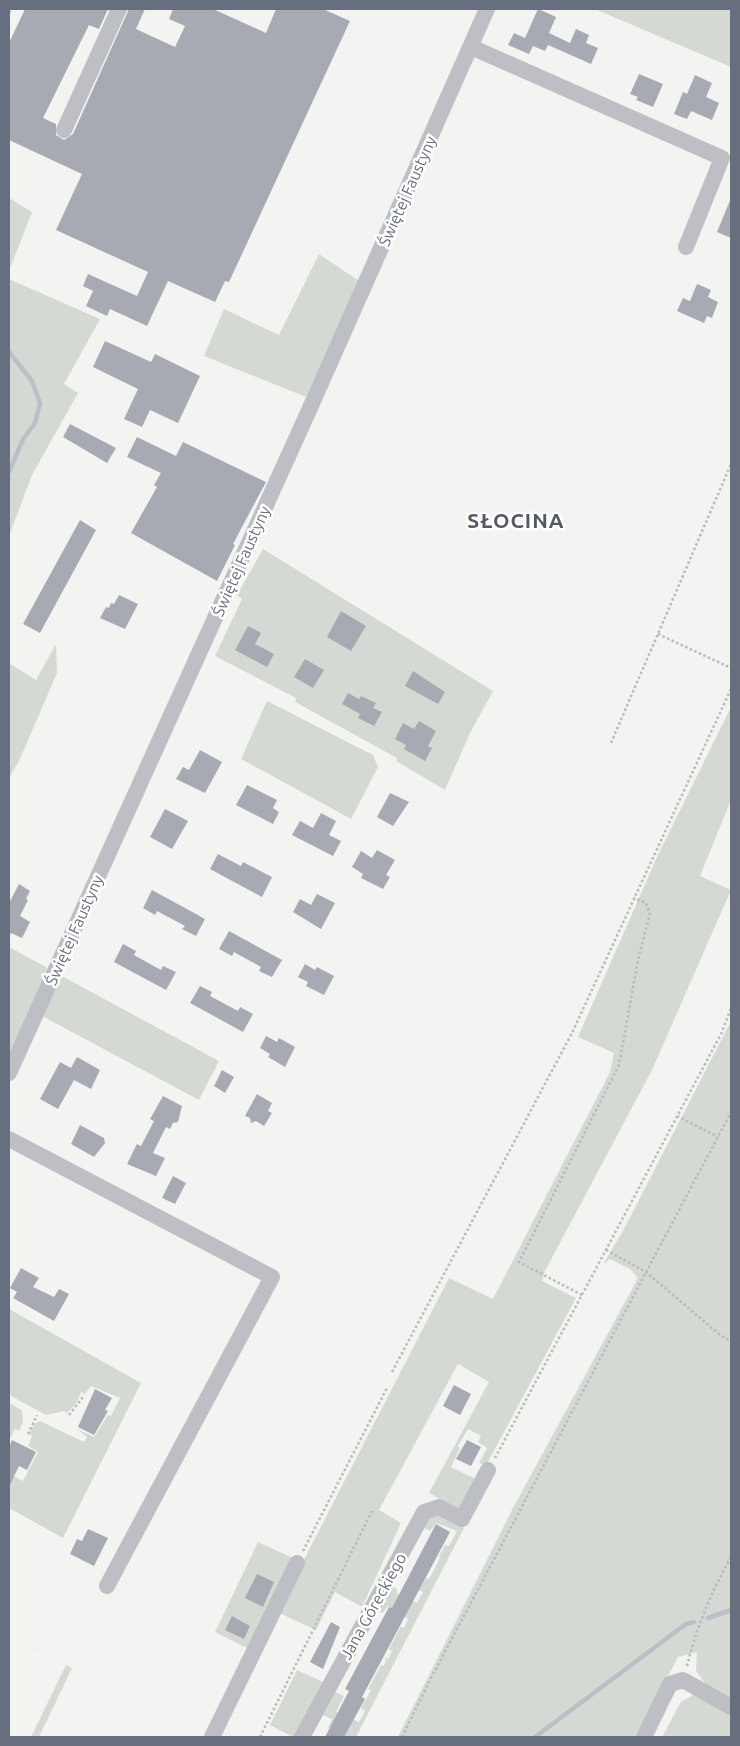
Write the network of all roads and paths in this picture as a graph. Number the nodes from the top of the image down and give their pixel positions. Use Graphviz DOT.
graph roads {
  1 [pos="11,9"];
  2 [pos="119,9"];
  3 [pos="487,9"];
  4 [pos="9,12"];
  5 [pos="471,48"];
  6 [pos="64,130"];
  7 [pos="686,247"];
  8 [pos="731,464"];
  9 [pos="658,634"];
  10 [pos="731,668"];
  11 [pos="731,689"];
  12 [pos="611,743"];
  13 [pos="634,898"];
  14 [pos="731,1008"];
  15 [pos="9,1073"];
  16 [pos="731,1112"];
  17 [pos="677,1116"];
  18 [pos="718,1137"];
  19 [pos="9,1139"];
  20 [pos="606,1250"];
  21 [pos="646,1272"];
  22 [pos="582,1295"];
  23 [pos="731,1341"];
  24 [pos="392,1372"];
  25 [pos="387,1388"];
  26 [pos="83,1397"];
  27 [pos="37,1415"];
  28 [pos="70,1415"];
  29 [pos="28,1434"];
  30 [pos="488,1470"];
  31 [pos="372,1511"];
  32 [pos="731,1557"];
  33 [pos="297,1563"];
  34 [pos="107,1586"];
  35 [pos="683,1680"];
  36 [pos="731,1707"];
  37 [pos="212,1737"];
  38 [pos="260,1737"];
  39 [pos="302,1737"];
  40 [pos="402,1737"];
  41 [pos="644,1737"];
  1 -- 4 [label="path"];
  2 -- 6 [label="street"];
  3 -- 5 [label="street, Świętej Faustyny"];
  5 -- 7 [label="street"];
  5 -- 15 [label="street, Świętej Faustyny"];
  8 -- 9 [label="path"];
  9 -- 10 [label="path"];
  9 -- 12 [label="path"];
  11 -- 13 [label="path"];
  13 -- 22 [label="path"];
  13 -- 24 [label="path"];
  14 -- 17 [label="path"];
  16 -- 18 [label="path"];
  17 -- 18 [label="path"];
  17 -- 20 [label="path"];
  18 -- 21 [label="path"];
  19 -- 34 [label="street"];
  20 -- 21 [label="path"];
  20 -- 22 [label="path"];
  21 -- 23 [label="path"];
  21 -- 40 [label="path"];
  22 -- 30 [label="path"];
  25 -- 33 [label="path"];
  26 -- 28 [label="path"];
  27 -- 29 [label="path"];
  30 -- 39 [label="street, Jana Góreckiego"];
  31 -- 38 [label="path"];
  32 -- 35 [label="path"];
  33 -- 37 [label="street"];
  35 -- 36 [label="street"];
  35 -- 41 [label="street"];
}
